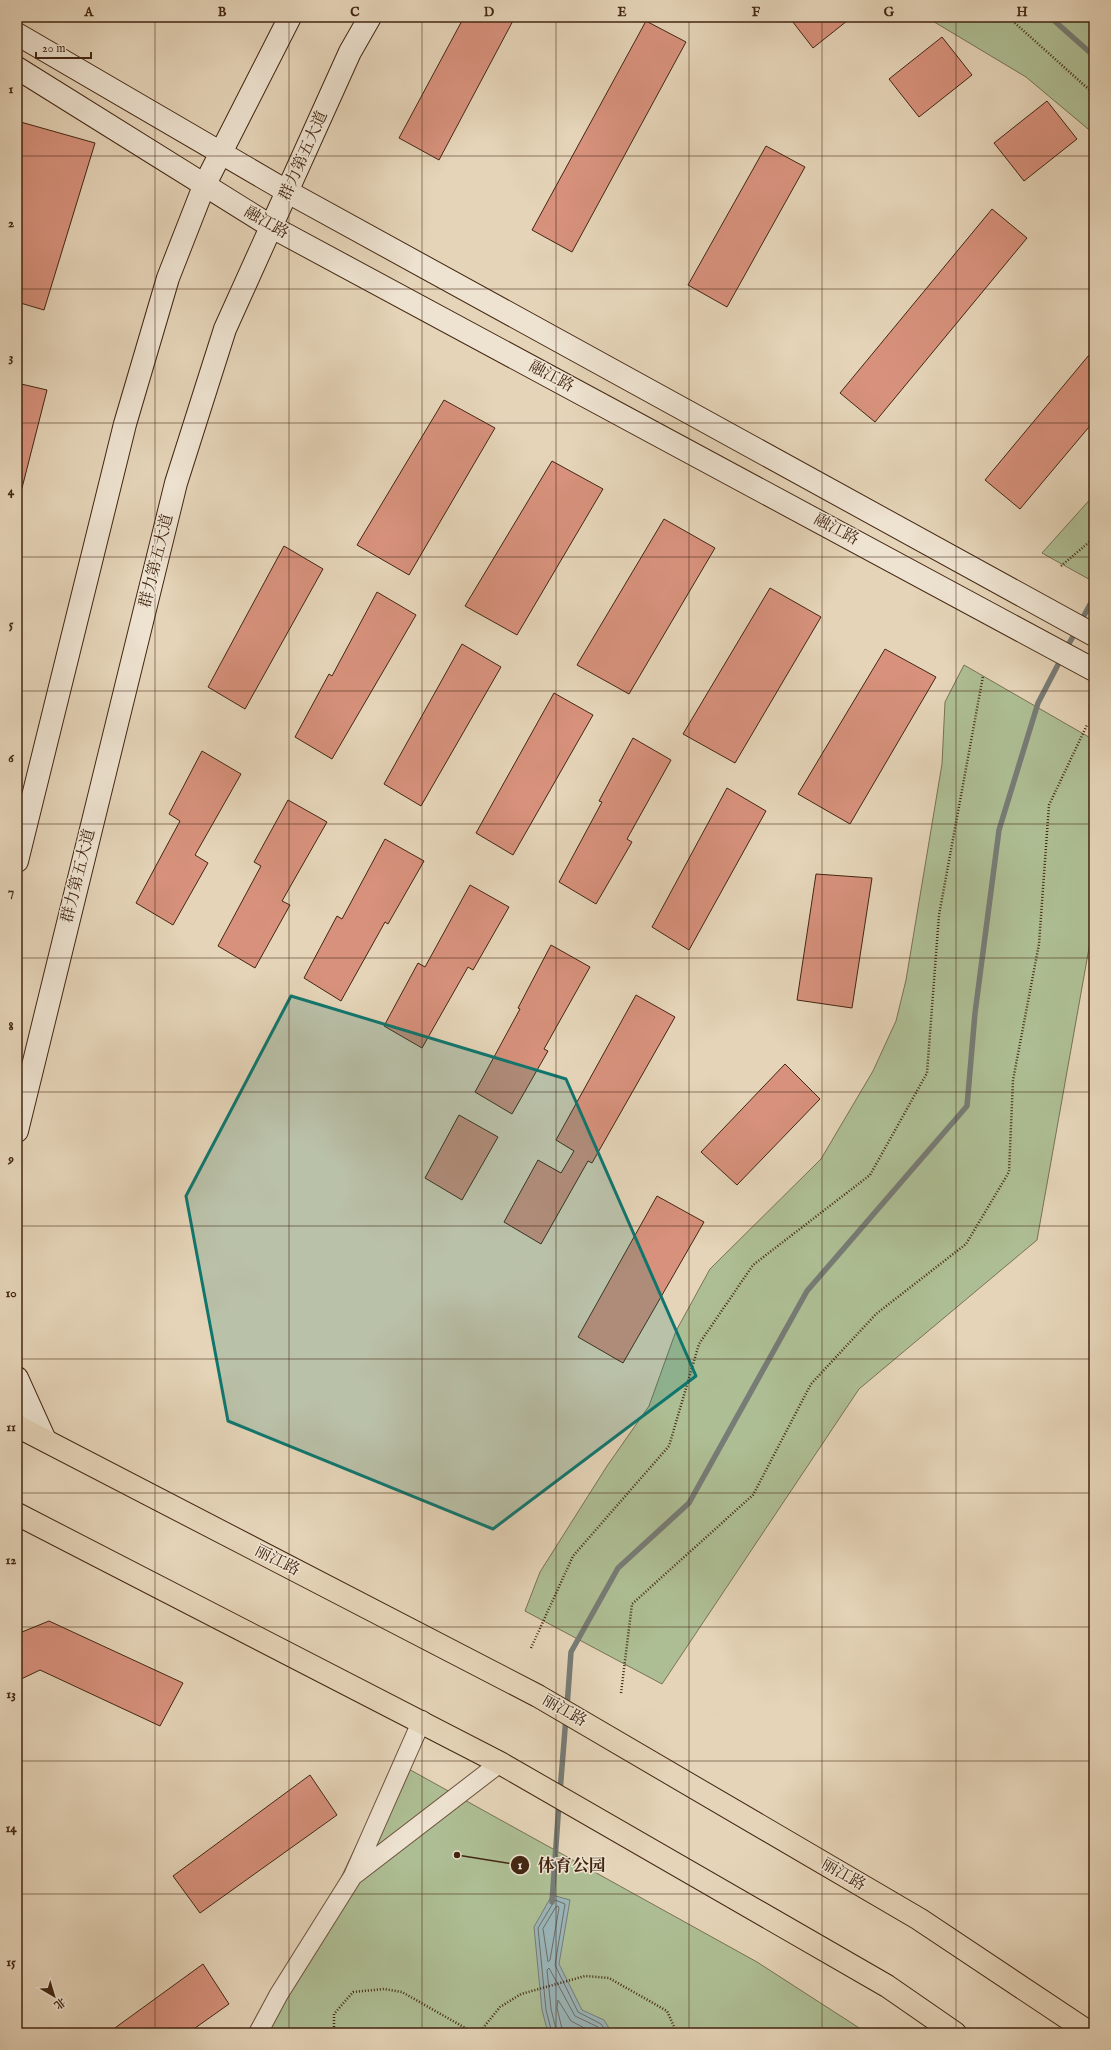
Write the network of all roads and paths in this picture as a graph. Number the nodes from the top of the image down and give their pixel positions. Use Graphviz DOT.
graph roads {
  1 [pos="290,17"];
  2 [pos="370,17"];
  3 [pos="1008,17"];
  4 [pos="17,34"];
  5 [pos="17,68"];
  6 [pos="1094,94"];
  7 [pos="221,153"];
  8 [pos="204,186"];
  9 [pos="288,192"];
  10 [pos="272,227"];
  11 [pos="1094,538"];
  12 [pos="1061,566"];
  13 [pos="1094,635"];
  14 [pos="1094,670"];
  15 [pos="984,676"];
  16 [pos="1087,725"];
  17 [pos="17,861"];
  18 [pos="17,1131"];
  19 [pos="17,1378"];
  20 [pos="17,1426"];
  21 [pos="45,1440"];
  22 [pos="19,1517"];
  23 [pos="531,1648"];
  24 [pos="620,1693"];
  25 [pos="422,1720"];
  26 [pos="500,1763"];
  27 [pos="353,1876"];
  28 [pos="258,2033"];
  29 [pos="334,2033"];
  30 [pos="474,2033"];
  31 [pos="479,2033"];
  32 [pos="677,2033"];
  33 [pos="955,2033"];
  34 [pos="1090,2033"];
  1 -- 7 [label="main road"];
  2 -- 9 [label="main road, 群力第五大道"];
  3 -- 6 [label="path"];
  4 -- 7 [label="main road, 融江路"];
  5 -- 8 [label="main road, 融江路"];
  7 -- 8 [label="main road"];
  7 -- 9 [label="main road, 融江路"];
  8 -- 10 [label="main road, 融江路"];
  8 -- 17 [label="main road"];
  9 -- 10 [label="main road, 群力第五大道"];
  9 -- 13 [label="main road, 融江路"];
  10 -- 14 [label="main road, 融江路"];
  10 -- 18 [label="main road, 群力第五大道"];
  11 -- 12 [label="path"];
  15 -- 23 [label="path"];
  16 -- 24 [label="path"];
  19 -- 21 [label="main road"];
  20 -- 21 [label="main road, 丽江路"];
  21 -- 34 [label="main road, 丽江路"];
  22 -- 25 [label="main road"];
  25 -- 26 [label="main road"];
  25 -- 27 [label="street"];
  26 -- 27 [label="street"];
  26 -- 33 [label="main road"];
  27 -- 28 [label="street"];
  29 -- 30 [label="path"];
  31 -- 32 [label="path"];
}
